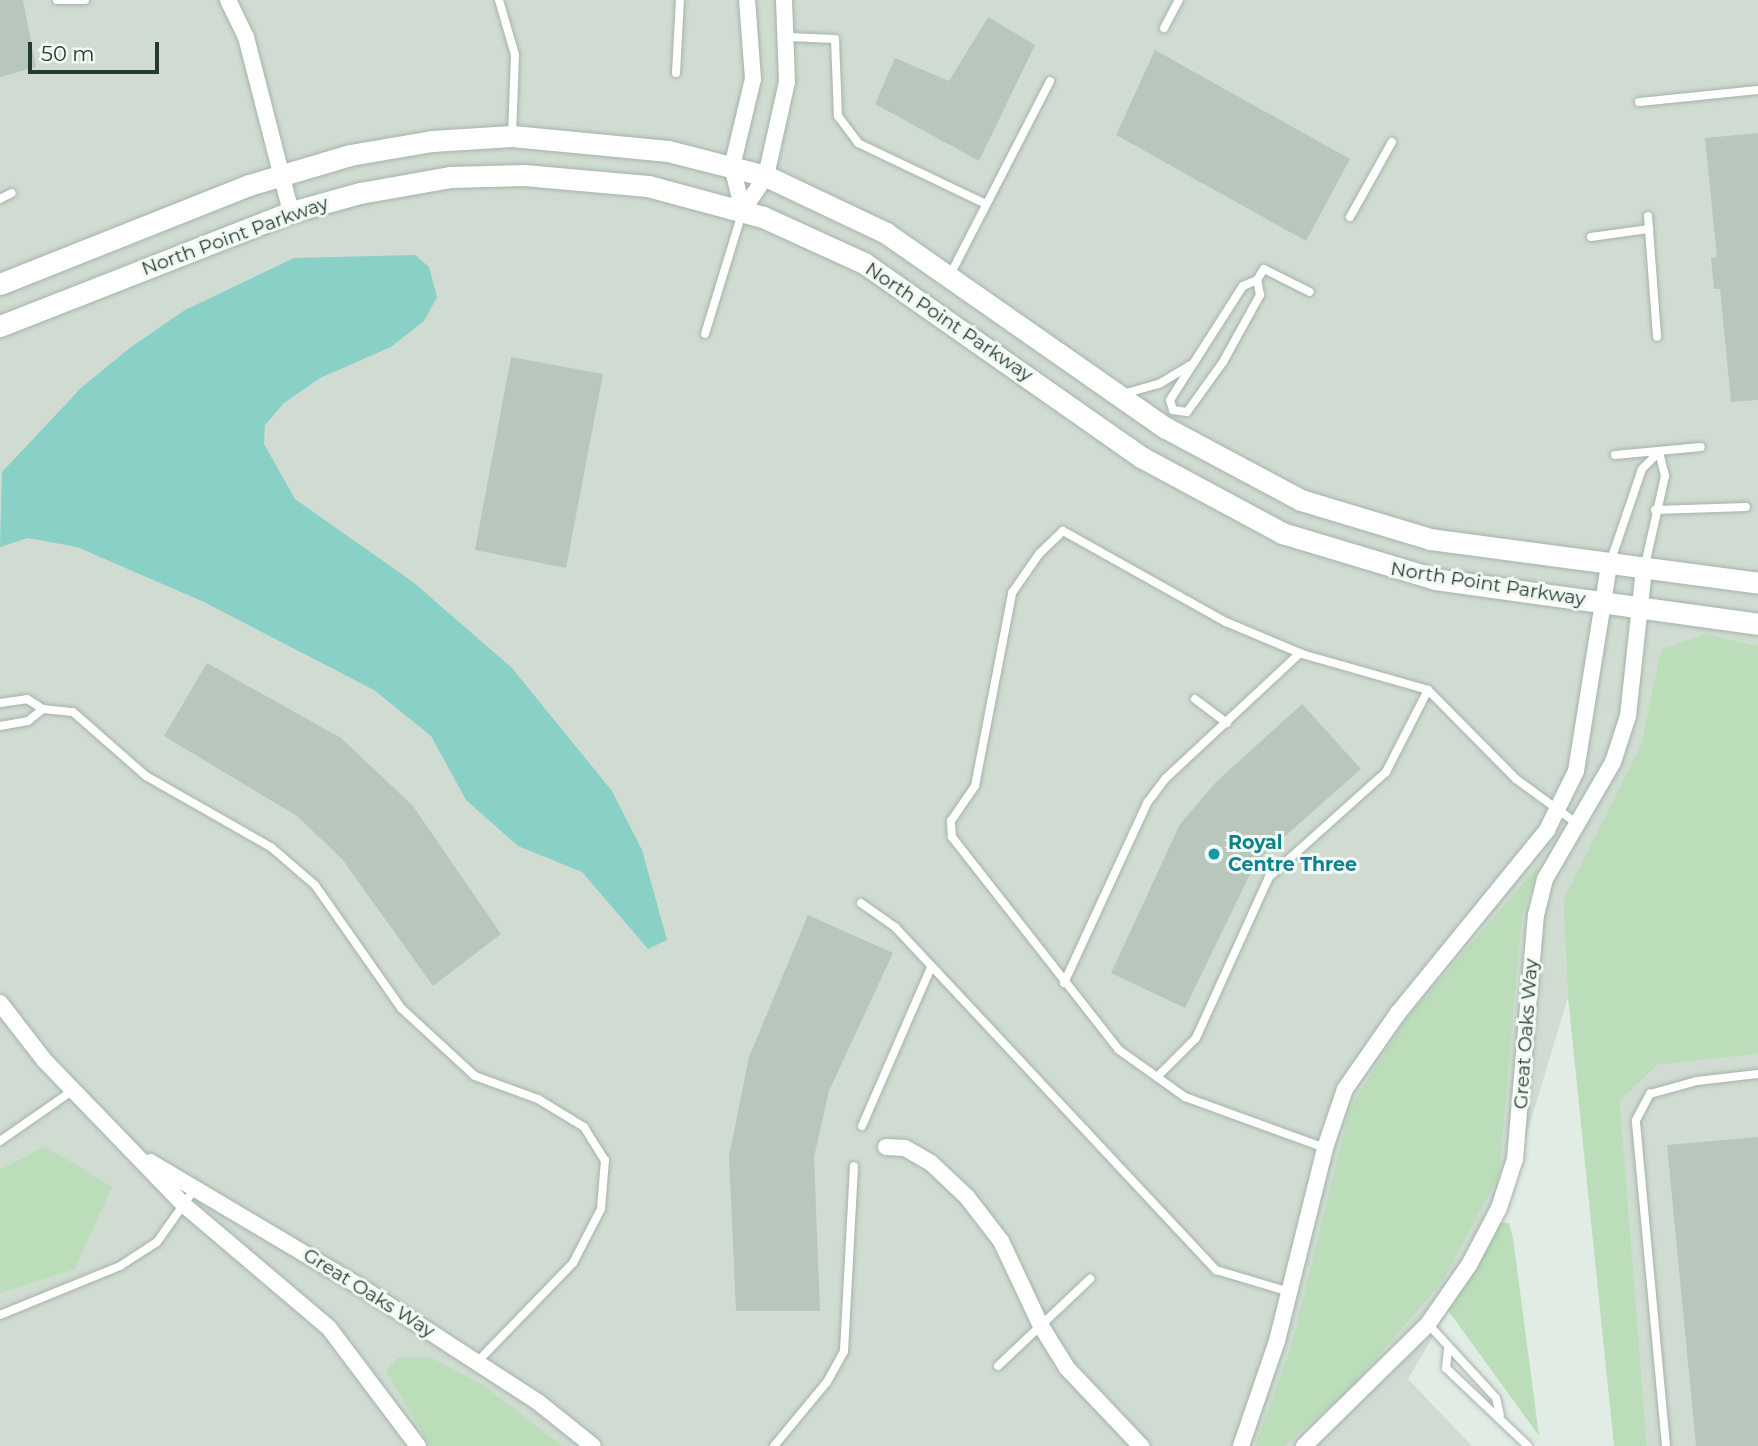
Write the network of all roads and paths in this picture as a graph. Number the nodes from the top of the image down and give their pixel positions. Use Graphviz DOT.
graph roads {
  1 [pos="57,0"];
  2 [pos="85,0"];
  3 [pos="229,0"];
  4 [pos="499,0"];
  5 [pos="680,0"];
  6 [pos="747,0"];
  7 [pos="784,0"];
  8 [pos="1179,0"];
  9 [pos="1164,27"];
  10 [pos="788,37"];
  11 [pos="676,73"];
  12 [pos="1050,81"];
  13 [pos="1758,90"];
  14 [pos="1639,102"];
  15 [pos="512,136"];
  16 [pos="1392,142"];
  17 [pos="732,167"];
  18 [pos="279,175"];
  19 [pos="766,176"];
  20 [pos="12,193"];
  21 [pos="0,199"];
  22 [pos="986,204"];
  23 [pos="743,210"];
  24 [pos="291,212"];
  25 [pos="1648,216"];
  26 [pos="1350,217"];
  27 [pos="1649,229"];
  28 [pos="1591,237"];
  29 [pos="951,273"];
  30 [pos="1257,280"];
  31 [pos="0,284"];
  32 [pos="1310,292"];
  33 [pos="0,326"];
  34 [pos="705,334"];
  35 [pos="1657,337"];
  36 [pos="1194,363"];
  37 [pos="1119,395"];
  38 [pos="1166,417"];
  39 [pos="1701,447"];
  40 [pos="1659,452"];
  41 [pos="1615,455"];
  42 [pos="1746,507"];
  43 [pos="1656,510"];
  44 [pos="1609,566"];
  45 [pos="1644,569"];
  46 [pos="1758,583"];
  47 [pos="1605,603"];
  48 [pos="1644,608"];
  49 [pos="1758,624"];
  50 [pos="1300,653"];
  51 [pos="1428,690"];
  52 [pos="1195,699"];
  53 [pos="0,703"];
  54 [pos="43,709"];
  55 [pos="1227,723"];
  56 [pos="0,726"];
  57 [pos="1555,811"];
  58 [pos="1579,825"];
  59 [pos="861,903"];
  60 [pos="931,967"];
  61 [pos="1064,983"];
  62 [pos="0,1003"];
  63 [pos="1758,1074"];
  64 [pos="1157,1077"];
  65 [pos="72,1091"];
  66 [pos="862,1126"];
  67 [pos="0,1141"];
  68 [pos="887,1147"];
  69 [pos="1325,1148"];
  70 [pos="135,1154"];
  71 [pos="854,1166"];
  72 [pos="196,1187"];
  73 [pos="184,1205"];
  74 [pos="1090,1279"];
  75 [pos="1290,1292"];
  76 [pos="0,1315"];
  77 [pos="1428,1324"];
  78 [pos="1041,1326"];
  79 [pos="1448,1349"];
  80 [pos="477,1362"];
  81 [pos="998,1366"];
  82 [pos="1500,1416"];
  83 [pos="418,1446"];
  84 [pos="593,1446"];
  85 [pos="774,1446"];
  86 [pos="1141,1446"];
  87 [pos="1241,1446"];
  88 [pos="1304,1446"];
  89 [pos="1528,1446"];
  90 [pos="1666,1446"];
  1 -- 2 [label="lane"];
  3 -- 18 [label="street"];
  4 -- 15 [label="lane"];
  5 -- 11 [label="lane"];
  6 -- 17 [label="street"];
  7 -- 10 [label="street"];
  8 -- 9 [label="lane"];
  10 -- 19 [label="street"];
  10 -- 22 [label="lane"];
  12 -- 22 [label="lane"];
  13 -- 14 [label="lane"];
  15 -- 17 [label="street, North Point Parkway"];
  15 -- 18 [label="street, North Point Parkway"];
  16 -- 26 [label="lane"];
  17 -- 19 [label="street, North Point Parkway"];
  17 -- 23 [label="street"];
  18 -- 24 [label="street"];
  18 -- 31 [label="street, North Point Parkway"];
  19 -- 23 [label="street"];
  19 -- 29 [label="street, North Point Parkway"];
  20 -- 21 [label="lane"];
  22 -- 29 [label="lane"];
  23 -- 24 [label="street, North Point Parkway"];
  23 -- 34 [label="lane"];
  23 -- 47 [label="street, North Point Parkway"];
  24 -- 33 [label="street, North Point Parkway"];
  25 -- 27 [label="lane"];
  27 -- 28 [label="lane"];
  27 -- 35 [label="lane"];
  29 -- 37 [label="street, North Point Parkway"];
  30 -- 32 [label="lane"];
  30 -- 36 [label="lane"];
  30 -- 38 [label="lane"];
  36 -- 37 [label="lane"];
  36 -- 38 [label="lane"];
  37 -- 38 [label="street, North Point Parkway"];
  38 -- 44 [label="street, North Point Parkway"];
  39 -- 40 [label="lane"];
  40 -- 41 [label="lane"];
  40 -- 43 [label="lane"];
  40 -- 44 [label="lane"];
  42 -- 43 [label="lane"];
  43 -- 45 [label="lane"];
  44 -- 45 [label="street, North Point Parkway"];
  44 -- 47 [label="street"];
  45 -- 46 [label="street, North Point Parkway"];
  45 -- 48 [label="street, Great Oaks Way"];
  47 -- 48 [label="street, North Point Parkway"];
  47 -- 57 [label="street"];
  48 -- 49 [label="street, North Point Parkway"];
  48 -- 58 [label="street, Great Oaks Way"];
  50 -- 51 [label="lane"];
  50 -- 55 [label="lane"];
  50 -- 61 [label="lane"];
  51 -- 57 [label="lane"];
  51 -- 64 [label="lane"];
  52 -- 55 [label="lane"];
  53 -- 54 [label="lane"];
  54 -- 56 [label="lane"];
  54 -- 80 [label="lane"];
  55 -- 61 [label="lane"];
  57 -- 58 [label="lane"];
  57 -- 69 [label="street"];
  58 -- 77 [label="street, Great Oaks Way"];
  59 -- 60 [label="lane"];
  60 -- 66 [label="lane"];
  60 -- 75 [label="lane"];
  61 -- 64 [label="lane"];
  62 -- 65 [label="street, Great Oaks Way"];
  63 -- 90 [label="lane"];
  64 -- 69 [label="lane"];
  65 -- 67 [label="lane"];
  65 -- 70 [label="street, Great Oaks Way"];
  68 -- 78 [label="street"];
  69 -- 75 [label="street"];
  70 -- 72 [label="street, Great Oaks Way"];
  70 -- 73 [label="street, Great Oaks Way"];
  71 -- 85 [label="lane"];
  72 -- 73 [label="lane"];
  72 -- 80 [label="street, Great Oaks Way"];
  73 -- 76 [label="lane"];
  73 -- 83 [label="street, Great Oaks Way"];
  74 -- 78 [label="lane"];
  75 -- 87 [label="street"];
  77 -- 79 [label="lane"];
  77 -- 88 [label="street, Great Oaks Way"];
  78 -- 81 [label="lane"];
  78 -- 86 [label="street"];
  79 -- 82 [label="lane"];
  79 -- 82 [label="lane"];
  80 -- 84 [label="street, Great Oaks Way"];
  82 -- 89 [label="lane"];
}
